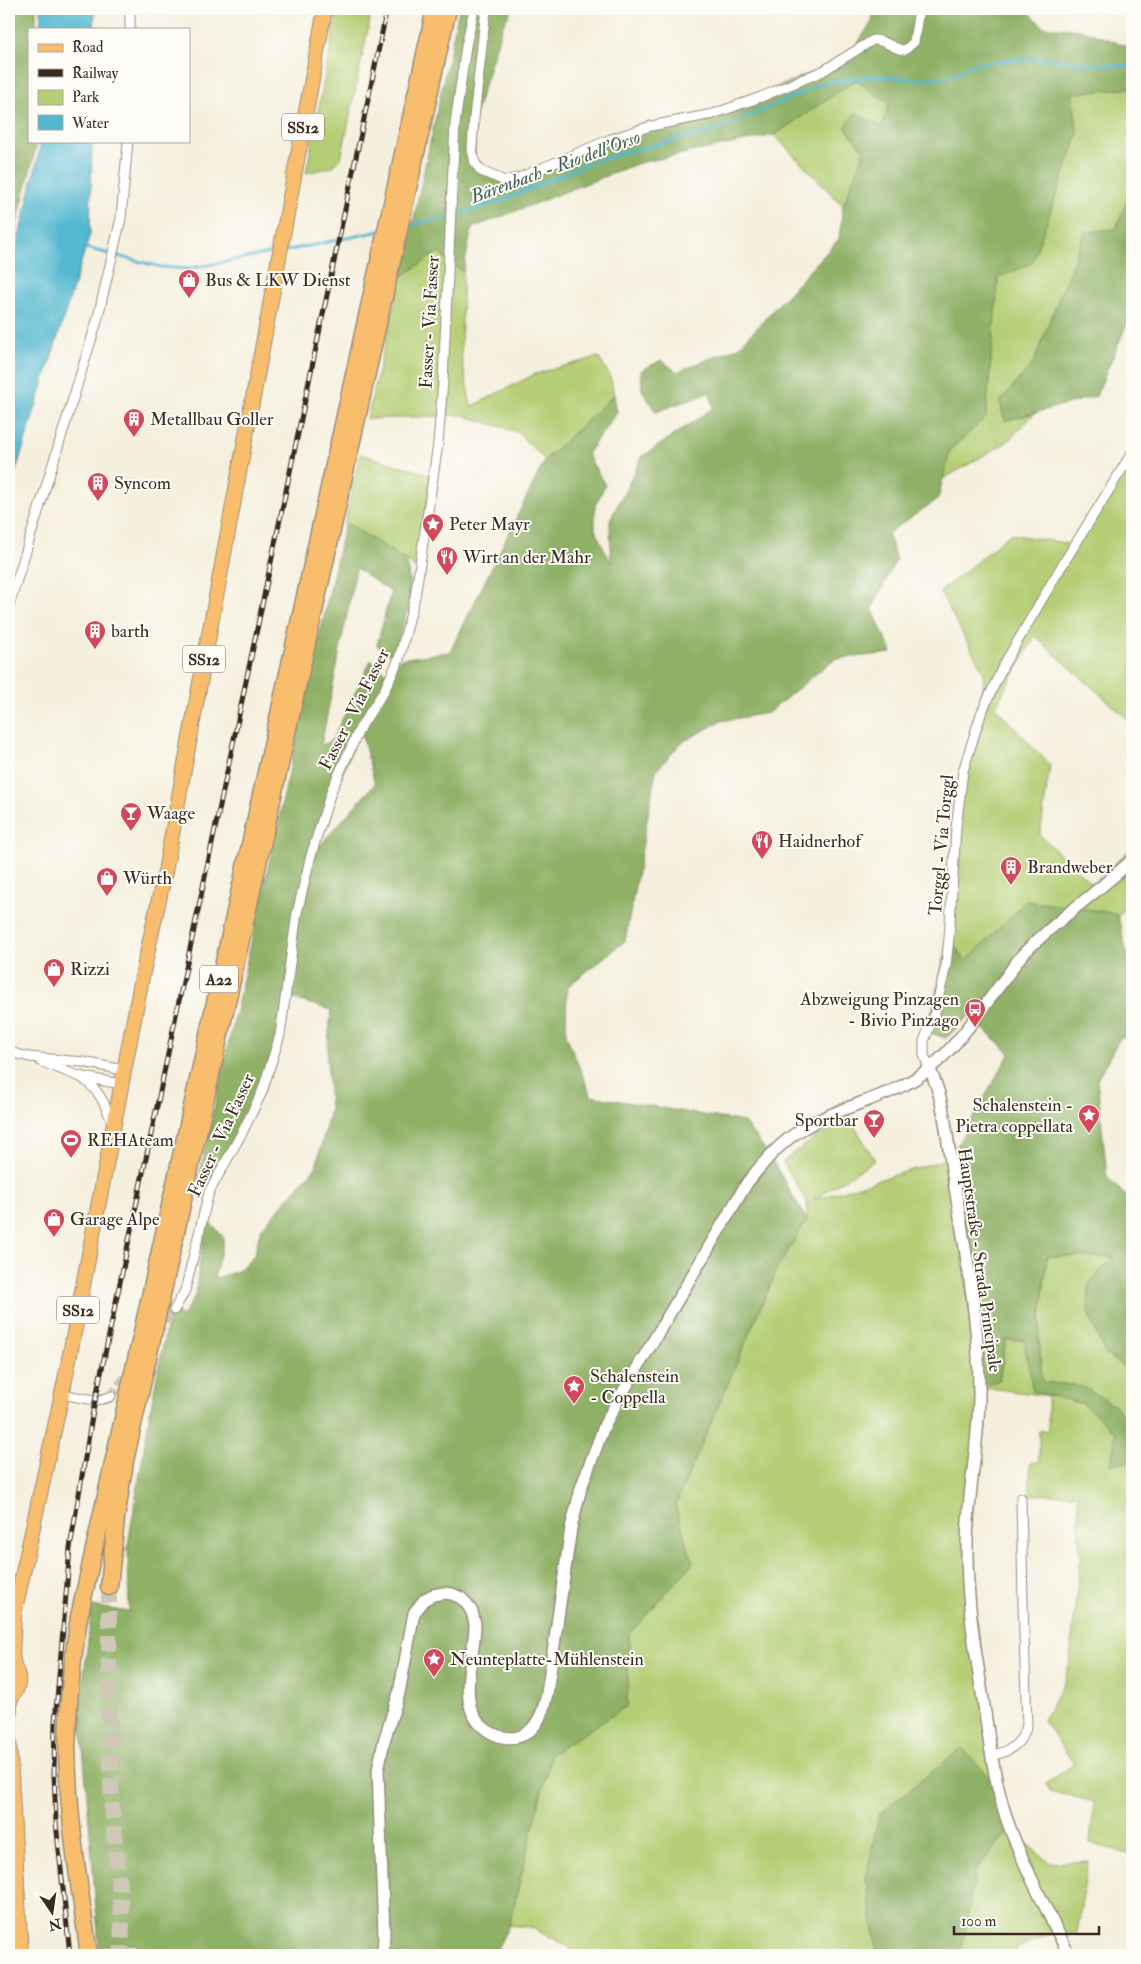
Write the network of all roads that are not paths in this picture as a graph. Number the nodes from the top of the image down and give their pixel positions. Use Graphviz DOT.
graph roads {
  1 [pos="130,9"];
  2 [pos="326,9"];
  3 [pos="435,9"];
  4 [pos="448,9"];
  5 [pos="474,9"];
  6 [pos="486,9"];
  7 [pos="919,9"];
  8 [pos="130,28"];
  9 [pos="128,142"];
  10 [pos="1132,453"];
  11 [pos="9,606"];
  12 [pos="1132,860"];
  13 [pos="9,1052"];
  14 [pos="28,1057"];
  15 [pos="930,1068"];
  16 [pos="78,1076"];
  17 [pos="123,1077"];
  18 [pos="114,1125"];
  19 [pos="174,1310"];
  20 [pos="62,1394"];
  21 [pos="111,1396"];
  22 [pos="1021,1498"];
  23 [pos="109,1587"];
  24 [pos="11,1620"];
  25 [pos="11,1664"];
  26 [pos="9,1700"];
  27 [pos="9,1739"];
  28 [pos="992,1755"];
  29 [pos="16,1868"];
  30 [pos="21,1955"];
  31 [pos="30,1955"];
  32 [pos="89,1955"];
  33 [pos="383,1955"];
  34 [pos="1069,1955"];
  1 -- 8 [label="street"];
  2 -- 17 [label="main road, SS12"];
  3 -- 32 [label="highway, A22"];
  4 -- 23 [label="highway, A22"];
  5 -- 19 [label="street, Fasser - Via Fasser"];
  6 -- 7 [label="street"];
  9 -- 11 [label="street"];
  10 -- 15 [label="street, Torggl - Via Torggl"];
  12 -- 15 [label="street"];
  13 -- 14 [label="street"];
  14 -- 16 [label="street"];
  14 -- 17 [label="street"];
  15 -- 28 [label="street, Hauptstraße - Strada Principale"];
  15 -- 33 [label="street"];
  16 -- 17 [label="street"];
  16 -- 18 [label="street"];
  17 -- 18 [label="main road, SS12"];
  18 -- 20 [label="main road, SS12"];
  20 -- 21 [label="street"];
  20 -- 24 [label="main road, SS12"];
  22 -- 28 [label="street"];
  24 -- 25 [label="main road, SS12"];
  25 -- 26 [label="main road, SS12"];
  26 -- 27 [label="main road, SS12"];
  27 -- 29 [label="main road, SS12"];
  28 -- 34 [label="street, Hauptstraße - Strada Principale"];
  29 -- 30 [label="main road, SS12"];
  29 -- 31 [label="main road"];
}
